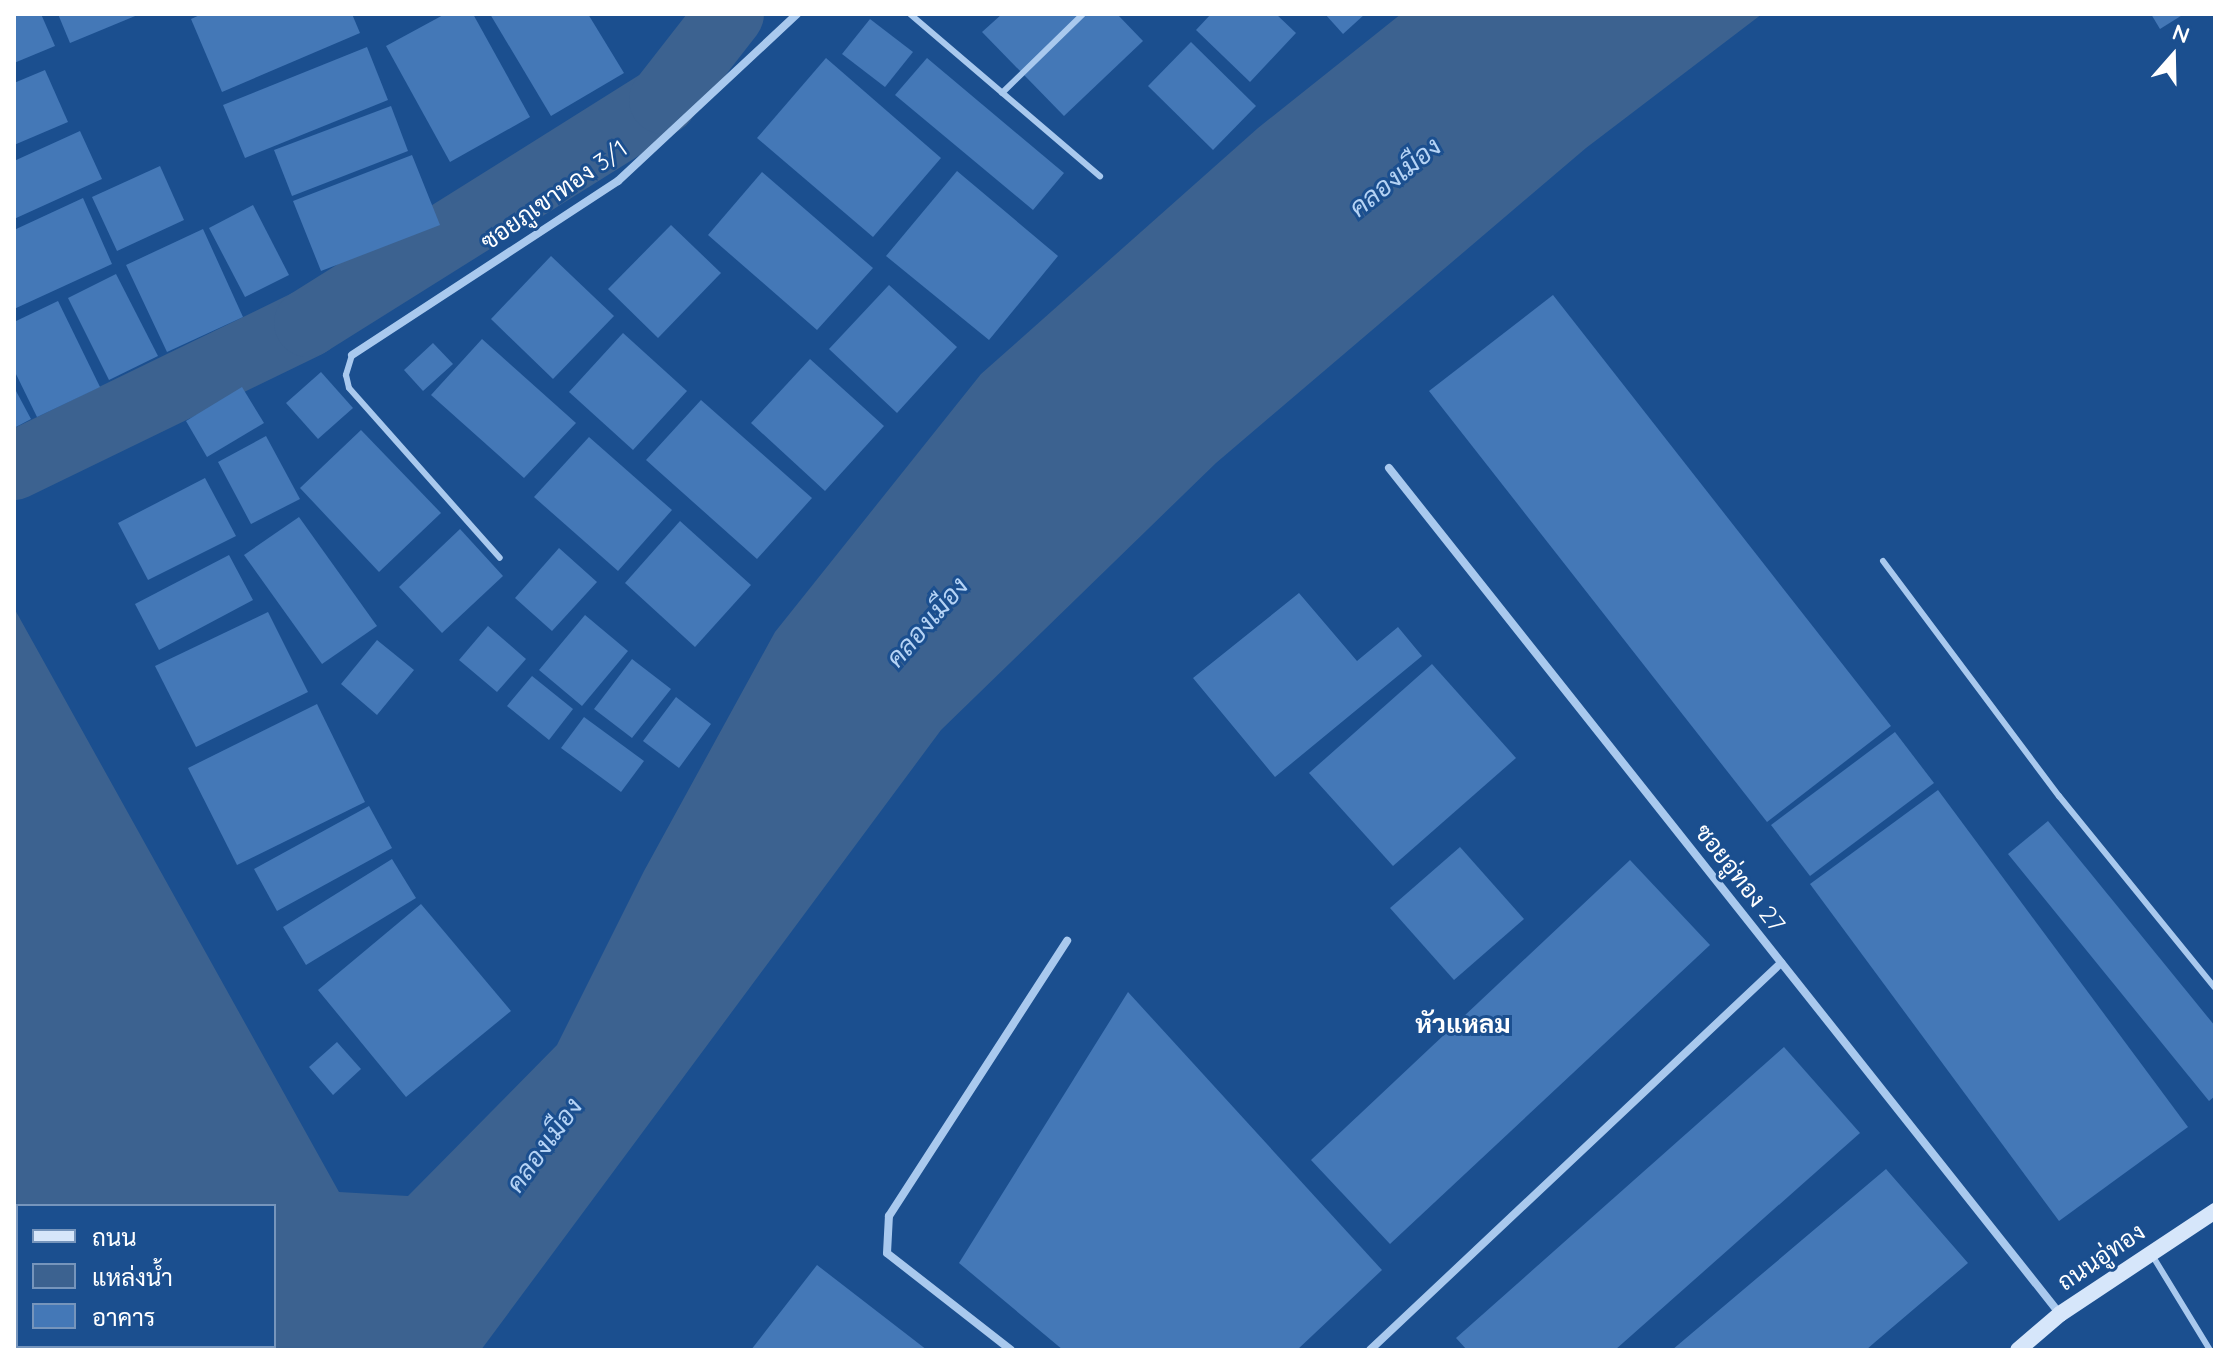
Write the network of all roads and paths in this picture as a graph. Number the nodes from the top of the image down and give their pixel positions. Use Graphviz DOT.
graph roads {
  1 [pos="797,14"];
  2 [pos="910,14"];
  3 [pos="1083,14"];
  4 [pos="1002,93"];
  5 [pos="1100,176"];
  6 [pos="352,355"];
  7 [pos="1389,468"];
  8 [pos="500,558"];
  9 [pos="1883,561"];
  10 [pos="1067,941"];
  11 [pos="1781,963"];
  12 [pos="2215,988"];
  13 [pos="2215,1211"];
  14 [pos="2150,1252"];
  15 [pos="2060,1314"];
  16 [pos="1011,1350"];
  17 [pos="1370,1350"];
  18 [pos="2018,1350"];
  19 [pos="2210,1350"];
  1 -- 6 [label="street, ซอยภูเขาทอง 3/1"];
  2 -- 4 [label="lane"];
  3 -- 4 [label="lane"];
  4 -- 5 [label="lane"];
  6 -- 8 [label="lane"];
  7 -- 11 [label="street, ซอยอู่ทอง 27"];
  9 -- 12 [label="lane"];
  10 -- 16 [label="street"];
  11 -- 15 [label="street, ซอยอู่ทอง 27"];
  11 -- 17 [label="street"];
  13 -- 14 [label="main road, ถนนอู่ทอง"];
  14 -- 15 [label="main road, ถนนอู่ทอง"];
  14 -- 19 [label="lane"];
  15 -- 18 [label="main road, ถนนอู่ทอง"];
}
